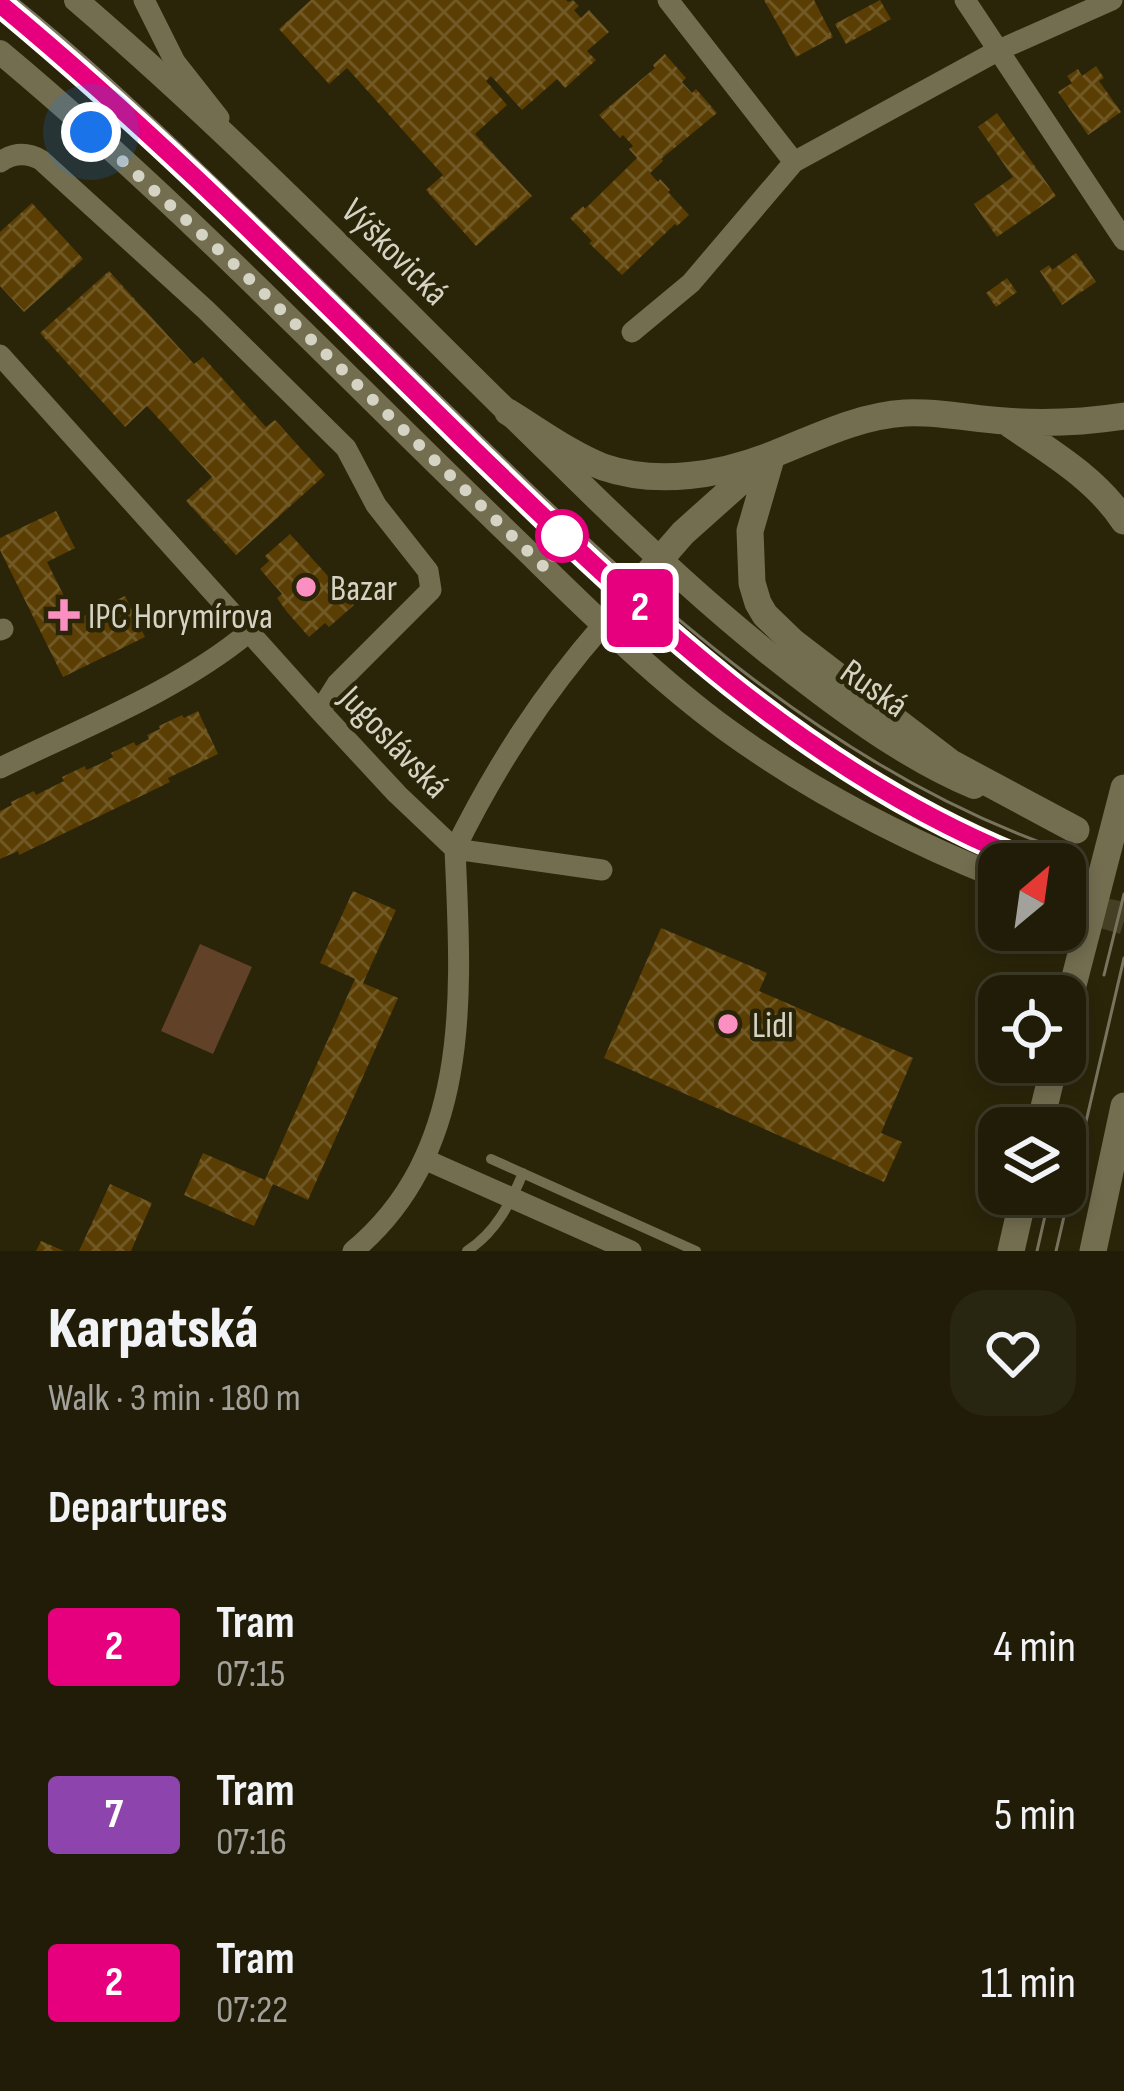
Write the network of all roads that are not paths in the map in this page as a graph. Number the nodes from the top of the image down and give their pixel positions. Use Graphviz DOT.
graph roads {
  1 [pos="76,0"];
  2 [pos="144,0"];
  3 [pos="668,0"];
  4 [pos="965,0"];
  5 [pos="1112,0"];
  6 [pos="999,50"];
  7 [pos="0,52"];
  8 [pos="1,161"];
  9 [pos="253,161"];
  10 [pos="794,162"];
  11 [pos="1124,240"];
  12 [pos="632,332"];
  13 [pos="0,355"];
  14 [pos="508,412"];
  15 [pos="1124,416"];
  16 [pos="1005,421"];
  17 [pos="772,455"];
  18 [pos="1124,520"];
  19 [pos="660,560"];
  20 [pos="603,625"];
  21 [pos="249,632"];
  22 [pos="320,711"];
  23 [pos="0,768"];
  24 [pos="1124,788"];
  25 [pos="1076,830"];
  26 [pos="455,849"];
  27 [pos="978,868"];
  28 [pos="602,870"];
  29 [pos="1075,975"];
  30 [pos="1124,1106"];
  31 [pos="424,1159"];
  32 [pos="491,1159"];
  33 [pos="523,1173"];
  34 [pos="512,1198"];
  35 [pos="1019,1215"];
  36 [pos="353,1251"];
  37 [pos="467,1251"];
  38 [pos="631,1251"];
  39 [pos="696,1251"];
  40 [pos="1011,1251"];
  41 [pos="1093,1251"];
  1 -- 9 [label="street, Výškovická"];
  2 -- 9 [label="street"];
  3 -- 10 [label="street"];
  4 -- 6 [label="street"];
  5 -- 6 [label="street"];
  6 -- 10 [label="street"];
  6 -- 11 [label="street"];
  7 -- 20 [label="street"];
  8 -- 22 [label="street"];
  9 -- 14 [label="street, Výškovická"];
  10 -- 12 [label="street"];
  13 -- 21 [label="street, Jugoslávská"];
  14 -- 17 [label="main road"];
  14 -- 19 [label="street, Výškovická"];
  15 -- 16 [label="main road"];
  16 -- 17 [label="main road"];
  16 -- 18 [label="main road"];
  17 -- 19 [label="main road"];
  17 -- 25 [label="main road"];
  19 -- 20 [label="main road"];
  19 -- 25 [label="street, Ruská"];
  20 -- 26 [label="street"];
  20 -- 27 [label="street"];
  21 -- 22 [label="street, Jugoslávská"];
  21 -- 23 [label="street"];
  22 -- 26 [label="street, Jugoslávská"];
  24 -- 29 [label="main road"];
  26 -- 28 [label="street"];
  26 -- 31 [label="street, Jugoslávská"];
  30 -- 41 [label="main road"];
  31 -- 34 [label="street"];
  31 -- 36 [label="street, Jugoslávská"];
  32 -- 33 [label="lane"];
  33 -- 34 [label="lane"];
  33 -- 39 [label="lane"];
  34 -- 37 [label="lane"];
  34 -- 38 [label="street"];
  35 -- 40 [label="main road"];
}
